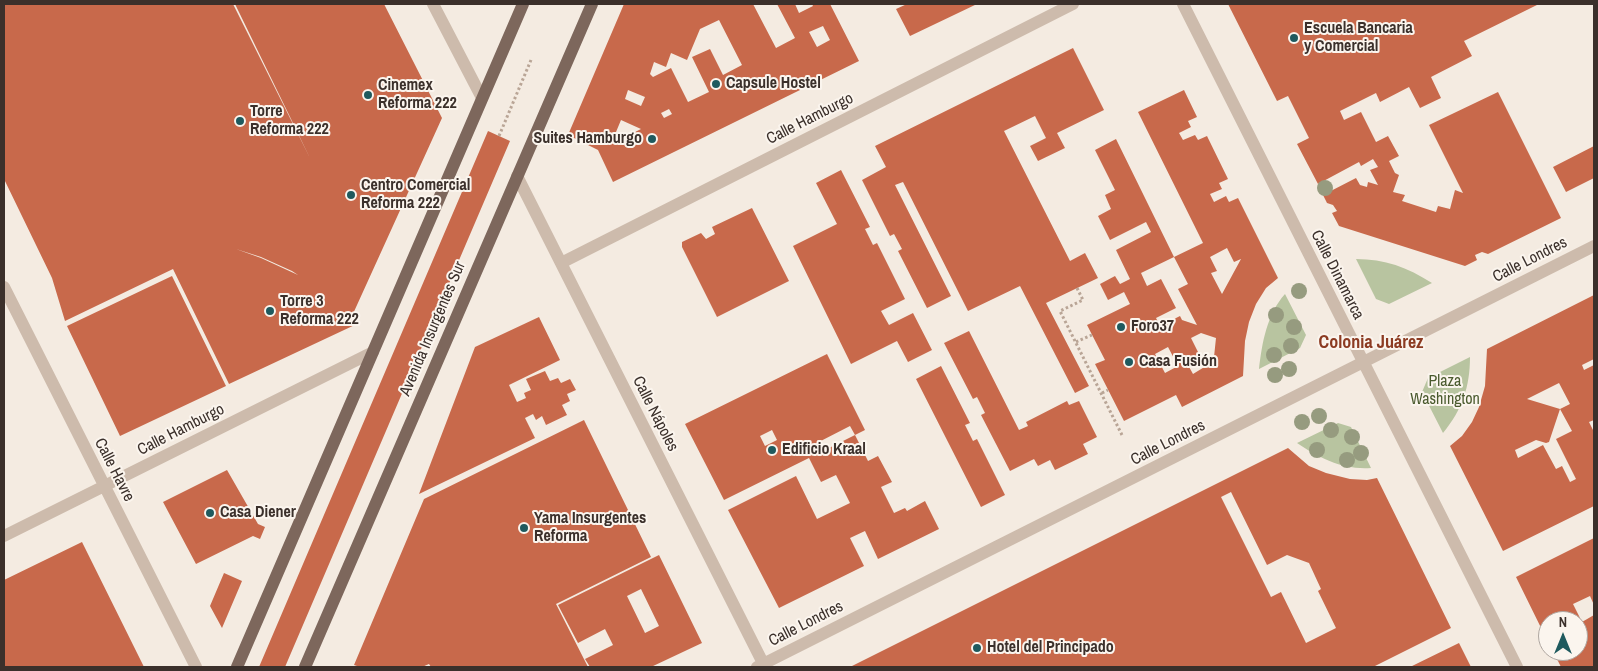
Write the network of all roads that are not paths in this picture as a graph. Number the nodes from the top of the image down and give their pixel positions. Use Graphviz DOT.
graph roads {
  1 [pos="432,4"];
  2 [pos="523,4"];
  3 [pos="592,4"];
  4 [pos="1073,4"];
  5 [pos="1183,4"];
  6 [pos="482,98"];
  7 [pos="517,176"];
  8 [pos="1594,246"];
  9 [pos="561,263"];
  10 [pos="4,287"];
  11 [pos="373,352"];
  12 [pos="1364,363"];
  13 [pos="104,487"];
  14 [pos="4,536"];
  15 [pos="761,666"];
  16 [pos="196,667"];
  17 [pos="237,667"];
  18 [pos="305,667"];
  19 [pos="1517,667"];
  1 -- 6 [label="street"];
  2 -- 6 [label="main road"];
  3 -- 7 [label="main road, Avenida Insurgentes Sur"];
  4 -- 9 [label="street, Calle Hamburgo"];
  5 -- 12 [label="street, Calle Dinamarca"];
  6 -- 11 [label="main road"];
  7 -- 9 [label="street, Calle Nápoles"];
  7 -- 18 [label="main road, Avenida Insurgentes Sur"];
  8 -- 12 [label="street, Calle Londres"];
  9 -- 15 [label="street, Calle Nápoles"];
  10 -- 13 [label="street, Calle Havre"];
  11 -- 13 [label="street, Calle Hamburgo"];
  11 -- 17 [label="main road"];
  12 -- 15 [label="street, Calle Londres"];
  12 -- 19 [label="street, Calle Dinamarca"];
  13 -- 14 [label="street, Calle Hamburgo"];
  13 -- 16 [label="street, Calle Havre"];
}
